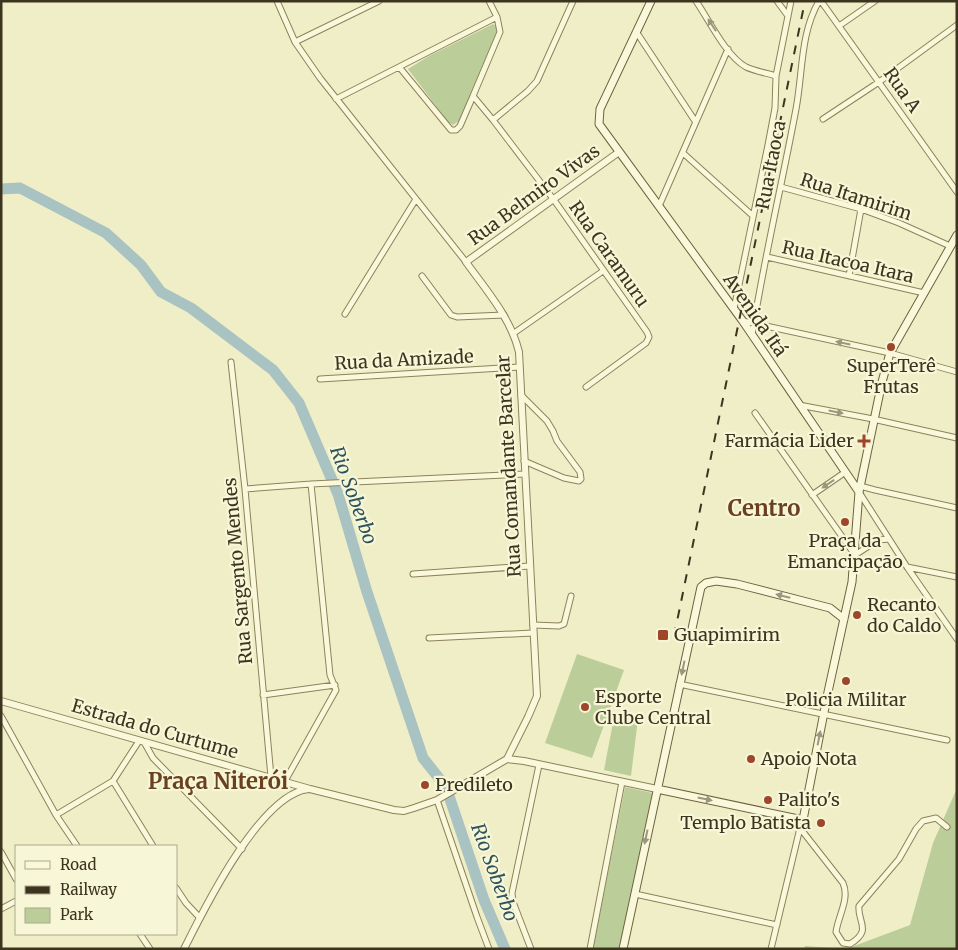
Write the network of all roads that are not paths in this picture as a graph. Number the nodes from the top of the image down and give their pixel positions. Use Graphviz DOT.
graph roads {
  1 [pos="277,1"];
  2 [pos="379,1"];
  3 [pos="489,1"];
  4 [pos="573,1"];
  5 [pos="651,1"];
  6 [pos="696,1"];
  7 [pos="777,1"];
  8 [pos="791,1"];
  9 [pos="874,1"];
  10 [pos="821,2"];
  11 [pos="788,16"];
  12 [pos="497,17"];
  13 [pos="957,25"];
  14 [pos="839,26"];
  15 [pos="637,33"];
  16 [pos="296,42"];
  17 [pos="728,49"];
  18 [pos="400,68"];
  19 [pos="776,76"];
  20 [pos="879,82"];
  21 [pos="473,96"];
  22 [pos="336,99"];
  23 [pos="823,118"];
  24 [pos="493,120"];
  25 [pos="695,121"];
  26 [pos="619,152"];
  27 [pos="683,154"];
  28 [pos="781,187"];
  29 [pos="957,192"];
  30 [pos="416,199"];
  31 [pos="554,200"];
  32 [pos="659,206"];
  33 [pos="861,209"];
  34 [pos="753,216"];
  35 [pos="957,235"];
  36 [pos="950,246"];
  37 [pos="766,257"];
  38 [pos="466,262"];
  39 [pos="603,271"];
  40 [pos="422,276"];
  41 [pos="849,276"];
  42 [pos="924,293"];
  43 [pos="734,309"];
  44 [pos="344,314"];
  45 [pos="504,315"];
  46 [pos="742,320"];
  47 [pos="754,324"];
  48 [pos="514,333"];
  49 [pos="752,335"];
  50 [pos="890,353"];
  51 [pos="231,362"];
  52 [pos="519,367"];
  53 [pos="957,372"];
  54 [pos="320,379"];
  55 [pos="586,387"];
  56 [pos="521,394"];
  57 [pos="799,405"];
  58 [pos="755,413"];
  59 [pos="873,419"];
  60 [pos="957,438"];
  61 [pos="524,461"];
  62 [pos="844,473"];
  63 [pos="525,474"];
  64 [pos="311,484"];
  65 [pos="245,489"];
  66 [pos="859,489"];
  67 [pos="875,490"];
  68 [pos="812,495"];
  69 [pos="866,503"];
  70 [pos="957,508"];
  71 [pos="883,529"];
  72 [pos="889,539"];
  73 [pos="878,540"];
  74 [pos="855,554"];
  75 [pos="530,566"];
  76 [pos="907,567"];
  77 [pos="413,574"];
  78 [pos="957,578"];
  79 [pos="570,596"];
  80 [pos="847,604"];
  81 [pos="830,608"];
  82 [pos="844,620"];
  83 [pos="533,625"];
  84 [pos="533,633"];
  85 [pos="429,638"];
  86 [pos="957,639"];
  87 [pos="680,684"];
  88 [pos="335,685"];
  89 [pos="263,695"];
  90 [pos="1,701"];
  91 [pos="823,715"];
  92 [pos="1,716"];
  93 [pos="947,740"];
  94 [pos="142,742"];
  95 [pos="507,759"];
  96 [pos="539,765"];
  97 [pos="271,777"];
  98 [pos="113,781"];
  99 [pos="285,781"];
  100 [pos="622,782"];
  101 [pos="296,784"];
  102 [pos="310,789"];
  103 [pos="657,789"];
  104 [pos="297,791"];
  105 [pos="437,800"];
  106 [pos="56,815"];
  107 [pos="803,820"];
  108 [pos="947,827"];
  109 [pos="800,828"];
  110 [pos="76,845"];
  111 [pos="152,845"];
  112 [pos="242,849"];
  113 [pos="1,852"];
  114 [pos="15,877"];
  115 [pos="178,891"];
  116 [pos="635,894"];
  117 [pos="15,902"];
  118 [pos="1,909"];
  119 [pos="200,918"];
  120 [pos="777,925"];
  121 [pos="141,935"];
  122 [pos="150,949"];
  123 [pos="184,949"];
  124 [pos="489,949"];
  125 [pos="530,949"];
  126 [pos="590,949"];
  127 [pos="623,949"];
  128 [pos="771,949"];
  1 -- 16 [label="street, Rua Comandante Barcelar"];
  2 -- 16 [label="street"];
  3 -- 12 [label="street"];
  4 -- 24 [label="street"];
  5 -- 15 [label="main road, Avenida Itá"];
  17 -- 6 [label="street, one-way"];
  7 -- 11 [label="street"];
  8 -- 11 [label="street"];
  9 -- 14 [label="street"];
  10 -- 14 [label="street, Rua A"];
  10 -- 28 [label="street, Rua Itaoca"];
  11 -- 19 [label="street"];
  12 -- 18 [label="street"];
  12 -- 21 [label="street"];
  13 -- 20 [label="street"];
  14 -- 20 [label="street, Rua A"];
  15 -- 25 [label="street"];
  15 -- 26 [label="main road, Avenida Itá"];
  16 -- 22 [label="street, Rua Comandante Barcelar"];
  17 -- 19 [label="street"];
  17 -- 25 [label="street"];
  18 -- 21 [label="street"];
  18 -- 22 [label="street"];
  19 -- 34 [label="street"];
  20 -- 23 [label="street"];
  20 -- 29 [label="street, Rua A"];
  21 -- 24 [label="street, Rua Caramuru"];
  22 -- 30 [label="street, Rua Comandante Barcelar"];
  24 -- 31 [label="street, Rua Caramuru"];
  25 -- 27 [label="street"];
  26 -- 31 [label="street, Rua Belmiro Vivas"];
  26 -- 32 [label="main road, Avenida Itá"];
  27 -- 32 [label="street"];
  27 -- 34 [label="street"];
  28 -- 33 [label="street, Rua Itamirim"];
  28 -- 37 [label="street, Rua Itaoca"];
  30 -- 38 [label="street, Rua Comandante Barcelar"];
  30 -- 44 [label="street"];
  31 -- 38 [label="street, Rua Belmiro Vivas"];
  31 -- 39 [label="street, Rua Caramuru"];
  32 -- 43 [label="main road, Avenida Itá"];
  33 -- 36 [label="street, Rua Itamirim"];
  33 -- 41 [label="street"];
  34 -- 43 [label="street"];
  35 -- 36 [label="main road"];
  36 -- 42 [label="main road"];
  37 -- 41 [label="street, Rua Itacoa Itara"];
  37 -- 47 [label="street, Rua Itaoca"];
  38 -- 45 [label="street, Rua Comandante Barcelar"];
  39 -- 48 [label="street"];
  39 -- 55 [label="street, Rua Caramuru"];
  40 -- 45 [label="street"];
  41 -- 42 [label="street, Rua Itacoa Itara"];
  42 -- 50 [label="main road"];
  43 -- 46 [label="main road, Avenida Itá"];
  45 -- 48 [label="street, Rua Comandante Barcelar"];
  46 -- 47 [label="street"];
  46 -- 49 [label="main road, Avenida Itá"];
  47 -- 49 [label="street, Rua Itaoca"];
  50 -- 47 [label="street, one-way"];
  48 -- 52 [label="street, Rua Comandante Barcelar"];
  49 -- 57 [label="main road, Avenida Itá"];
  50 -- 53 [label="street"];
  50 -- 59 [label="main road"];
  51 -- 65 [label="street, Rua Sargento Mendes"];
  52 -- 54 [label="street, Rua da Amizade"];
  52 -- 56 [label="street, Rua Comandante Barcelar"];
  56 -- 61 [label="street, Rua Comandante Barcelar"];
  56 -- 61 [label="street"];
  57 -- 59 [label="street, one-way"];
  57 -- 62 [label="main road, Avenida Itá"];
  58 -- 68 [label="street"];
  59 -- 60 [label="street"];
  59 -- 66 [label="main road"];
  61 -- 63 [label="street, Rua Comandante Barcelar"];
  62 -- 66 [label="main road, Avenida Itá"];
  62 -- 68 [label="street, one-way"];
  63 -- 64 [label="street"];
  63 -- 75 [label="street, Rua Comandante Barcelar"];
  64 -- 65 [label="street"];
  64 -- 88 [label="street"];
  65 -- 89 [label="street, Rua Sargento Mendes"];
  66 -- 67 [label="street"];
  66 -- 69 [label="street, Avenida Itá"];
  66 -- 74 [label="main road"];
  67 -- 69 [label="street"];
  67 -- 70 [label="street"];
  68 -- 74 [label="street"];
  69 -- 71 [label="street, Avenida Itá"];
  71 -- 72 [label="street, Avenida Itá"];
  71 -- 73 [label="street"];
  72 -- 73 [label="street"];
  72 -- 76 [label="street, Avenida Itá"];
  73 -- 74 [label="street"];
  74 -- 80 [label="main road"];
  75 -- 77 [label="street"];
  75 -- 83 [label="street, Rua Comandante Barcelar"];
  76 -- 78 [label="street"];
  76 -- 86 [label="street, Avenida Itá"];
  79 -- 83 [label="street"];
  80 -- 81 [label="main road"];
  80 -- 82 [label="main road"];
  81 -- 82 [label="main road"];
  81 -- 87 [label="main road, one-way"];
  82 -- 91 [label="main road"];
  83 -- 84 [label="street, Rua Comandante Barcelar"];
  84 -- 85 [label="street"];
  84 -- 95 [label="street, Rua Comandante Barcelar"];
  87 -- 91 [label="street"];
  87 -- 103 [label="main road"];
  88 -- 89 [label="street"];
  88 -- 99 [label="street"];
  89 -- 97 [label="street, Rua Sargento Mendes"];
  90 -- 94 [label="street, Estrada do Curtume"];
  91 -- 93 [label="street"];
  107 -- 91 [label="main road, one-way"];
  92 -- 106 [label="street"];
  94 -- 97 [label="street, Estrada do Curtume"];
  94 -- 98 [label="street"];
  94 -- 112 [label="street"];
  95 -- 96 [label="street"];
  95 -- 105 [label="street, Estrada do Curtume"];
  96 -- 100 [label="street"];
  96 -- 125 [label="street"];
  97 -- 99 [label="street, Estrada do Curtume"];
  98 -- 106 [label="street"];
  98 -- 111 [label="street"];
  99 -- 101 [label="street, Estrada do Curtume"];
  100 -- 103 [label="street"];
  100 -- 126 [label="street"];
  101 -- 102 [label="street, Estrada do Curtume"];
  101 -- 104 [label="street"];
  102 -- 104 [label="street"];
  102 -- 105 [label="street, Estrada do Curtume"];
  103 -- 107 [label="main road, one-way"];
  103 -- 116 [label="main road, one-way"];
  104 -- 112 [label="street"];
  105 -- 124 [label="street"];
  106 -- 110 [label="street"];
  107 -- 109 [label="street"];
  108 -- 109 [label="street"];
  109 -- 120 [label="street"];
  112 -- 119 [label="street"];
  113 -- 114 [label="street"];
  115 -- 119 [label="street"];
  116 -- 120 [label="street"];
  116 -- 127 [label="main road"];
  117 -- 118 [label="street"];
  119 -- 123 [label="street"];
  120 -- 128 [label="street"];
  121 -- 122 [label="street"];
}
